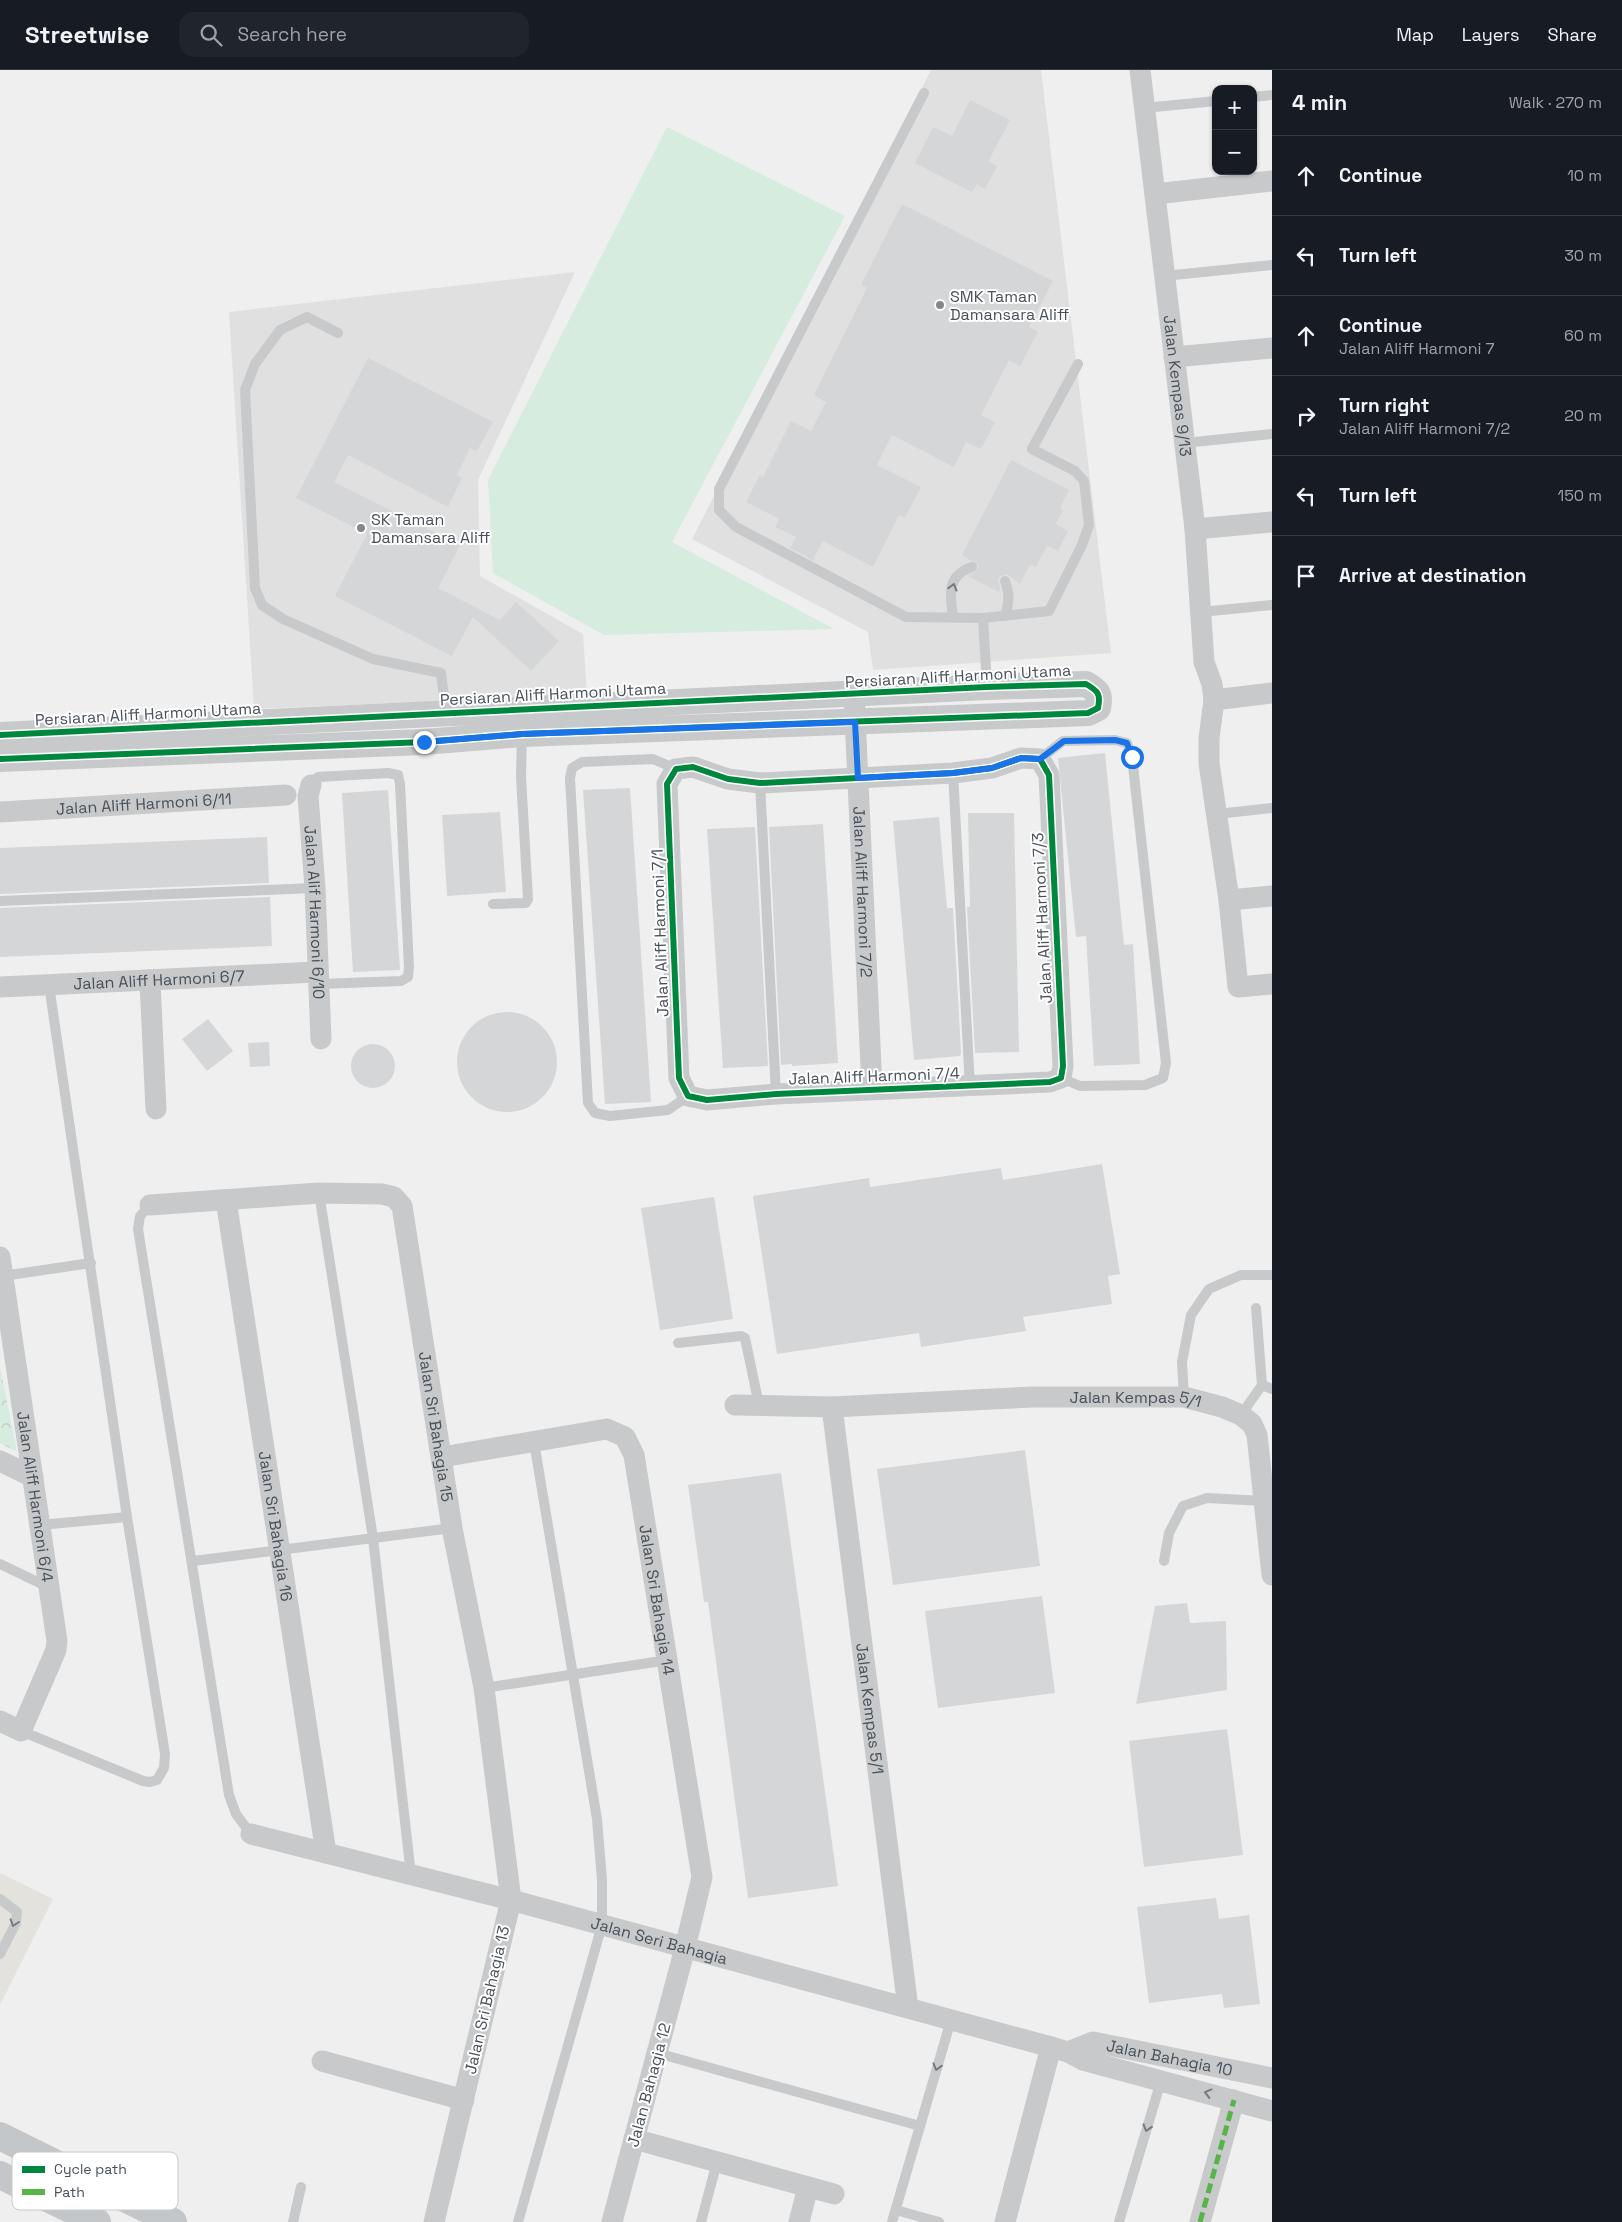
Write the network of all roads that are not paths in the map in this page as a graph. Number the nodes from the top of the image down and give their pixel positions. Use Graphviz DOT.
graph roads {
  1 [pos="1140,70"];
  2 [pos="924,93"];
  3 [pos="1272,95"];
  4 [pos="1257,97"];
  5 [pos="1212,101"];
  6 [pos="1144,108"];
  7 [pos="1272,181"];
  8 [pos="1155,194"];
  9 [pos="1272,265"];
  10 [pos="1164,276"];
  11 [pos="338,333"];
  12 [pos="1272,348"];
  13 [pos="1174,357"];
  14 [pos="1078,364"];
  15 [pos="1272,434"];
  16 [pos="1184,444"];
  17 [pos="1272,522"];
  18 [pos="1195,529"];
  19 [pos="972,567"];
  20 [pos="1005,581"];
  21 [pos="1272,604"];
  22 [pos="1201,612"];
  23 [pos="1005,616"];
  24 [pos="953,617"];
  25 [pos="983,618"];
  26 [pos="986,687"];
  27 [pos="1272,693"];
  28 [pos="854,694"];
  29 [pos="1214,700"];
  30 [pos="446,713"];
  31 [pos="855,722"];
  32 [pos="522,734"];
  33 [pos="0,735"];
  34 [pos="0,759"];
  35 [pos="1040,759"];
  36 [pos="676,769"];
  37 [pos="953,773"];
  38 [pos="858,778"];
  39 [pos="760,783"];
  40 [pos="311,785"];
  41 [pos="286,795"];
  42 [pos="1272,808"];
  43 [pos="0,812"];
  44 [pos="1217,814"];
  45 [pos="315,888"];
  46 [pos="1272,896"];
  47 [pos="1229,900"];
  48 [pos="0,901"];
  49 [pos="493,904"];
  50 [pos="318,978"];
  51 [pos="150,982"];
  52 [pos="1272,984"];
  53 [pos="49,985"];
  54 [pos="0,987"];
  55 [pos="321,1039"];
  56 [pos="1061,1078"];
  57 [pos="970,1087"];
  58 [pos="872,1089"];
  59 [pos="776,1094"];
  60 [pos="688,1096"];
  61 [pos="156,1109"];
  62 [pos="319,1193"];
  63 [pos="226,1200"];
  64 [pos="150,1205"];
  65 [pos="91,1263"];
  66 [pos="2,1266"];
  67 [pos="1272,1274"];
  68 [pos="1256,1308"];
  69 [pos="678,1343"];
  70 [pos="1267,1387"];
  71 [pos="1184,1397"];
  72 [pos="735,1405"];
  73 [pos="758,1405"];
  74 [pos="832,1407"];
  75 [pos="1241,1415"];
  76 [pos="534,1442"];
  77 [pos="442,1457"];
  78 [pos="0,1461"];
  79 [pos="33,1477"];
  80 [pos="1264,1501"];
  81 [pos="127,1517"];
  82 [pos="40,1525"];
  83 [pos="452,1528"];
  84 [pos="373,1538"];
  85 [pos="280,1550"];
  86 [pos="193,1561"];
  87 [pos="1164,1561"];
  88 [pos="0,1564"];
  89 [pos="1272,1575"];
  90 [pos="48,1587"];
  91 [pos="668,1660"];
  92 [pos="574,1674"];
  93 [pos="484,1688"];
  94 [pos="0,1721"];
  95 [pos="21,1731"];
  96 [pos="251,1834"];
  97 [pos="326,1853"];
  98 [pos="411,1875"];
  99 [pos="0,1899"];
  100 [pos="510,1900"];
  101 [pos="602,1925"];
  102 [pos="685,1948"];
  103 [pos="0,1954"];
  104 [pos="908,2008"];
  105 [pos="951,2020"];
  106 [pos="1060,2049"];
  107 [pos="657,2053"];
  108 [pos="322,2062"];
  109 [pos="1272,2078"];
  110 [pos="1161,2081"];
  111 [pos="464,2100"];
  112 [pos="1234,2100"];
  113 [pos="1272,2110"];
  114 [pos="920,2126"];
  115 [pos="0,2136"];
  116 [pos="634,2139"];
  117 [pos="32,2152"];
  118 [pos="717,2162"];
  119 [pos="301,2187"];
  120 [pos="808,2187"];
  121 [pos="834,2194"];
  122 [pos="71,2210"];
  123 [pos="149,2210"];
  124 [pos="896,2210"];
  125 [pos="98,2222"];
  126 [pos="173,2222"];
  127 [pos="293,2222"];
  128 [pos="434,2222"];
  129 [pos="518,2222"];
  130 [pos="612,2222"];
  131 [pos="701,2222"];
  132 [pos="799,2222"];
  133 [pos="892,2222"];
  134 [pos="939,2222"];
  135 [pos="1005,2222"];
  136 [pos="1120,2222"];
  137 [pos="1200,2222"];
  1 -- 6 [label="street, Jalan Kempas 9/13"];
  2 -- 24 [label="lane"];
  3 -- 4 [label="lane"];
  5 -- 6 [label="lane"];
  6 -- 8 [label="street, Jalan Kempas 9/13"];
  7 -- 8 [label="street"];
  8 -- 10 [label="street, Jalan Kempas 9/13"];
  9 -- 10 [label="lane"];
  10 -- 13 [label="street, Jalan Kempas 9/13"];
  11 -- 30 [label="lane"];
  12 -- 13 [label="street"];
  13 -- 16 [label="street, Jalan Kempas 9/13"];
  14 -- 23 [label="lane"];
  15 -- 16 [label="lane"];
  16 -- 18 [label="street, Jalan Kempas 9/13"];
  17 -- 18 [label="street"];
  18 -- 22 [label="street, Jalan Kempas 9/13"];
  24 -- 19 [label="lane, one-way"];
  20 -- 23 [label="lane"];
  21 -- 22 [label="lane"];
  22 -- 29 [label="street, Jalan Kempas 9/13"];
  23 -- 25 [label="lane"];
  24 -- 25 [label="lane"];
  25 -- 26 [label="lane"];
  26 -- 28 [label="street, Persiaran Aliff Harmoni Utama"];
  26 -- 31 [label="street, Persiaran Aliff Harmoni Utama"];
  27 -- 29 [label="street"];
  28 -- 30 [label="street, Persiaran Aliff Harmoni Utama"];
  28 -- 31 [label="street, Jalan Aliff Harmoni 7/2"];
  29 -- 44 [label="street, Jalan Kempas 9/13"];
  30 -- 33 [label="street, Persiaran Aliff Harmoni Utama"];
  31 -- 32 [label="street, Persiaran Aliff Harmoni Utama"];
  31 -- 38 [label="street, Jalan Aliff Harmoni 7/2"];
  32 -- 34 [label="street, Persiaran Aliff Harmoni Utama"];
  32 -- 49 [label="lane"];
  35 -- 37 [label="street"];
  35 -- 56 [label="street, Jalan Aliff Harmoni 7/3"];
  35 -- 56 [label="lane"];
  36 -- 39 [label="street"];
  36 -- 60 [label="street, Jalan Aliff Harmoni 7/1"];
  36 -- 60 [label="lane"];
  37 -- 38 [label="street"];
  37 -- 57 [label="lane"];
  38 -- 39 [label="street"];
  38 -- 58 [label="street, Jalan Aliff Harmoni 7/2"];
  39 -- 59 [label="lane"];
  40 -- 45 [label="street, Jalan Alif Harmoni 6/10"];
  40 -- 50 [label="lane"];
  41 -- 43 [label="street, Jalan Aliff Harmoni 6/11"];
  42 -- 44 [label="lane"];
  44 -- 47 [label="street, Jalan Kempas 9/13"];
  45 -- 48 [label="lane"];
  45 -- 50 [label="street, Jalan Alif Harmoni 6/10"];
  46 -- 47 [label="street"];
  47 -- 52 [label="street, Jalan Kempas 9/13"];
  50 -- 51 [label="street, Jalan Aliff Harmoni 6/7"];
  50 -- 55 [label="street, Jalan Alif Harmoni 6/10"];
  51 -- 53 [label="street, Jalan Aliff Harmoni 6/7"];
  51 -- 61 [label="street"];
  53 -- 54 [label="street, Jalan Aliff Harmoni 6/7"];
  53 -- 65 [label="lane"];
  56 -- 57 [label="street, Jalan Aliff Harmoni 7/4"];
  57 -- 58 [label="street, Jalan Aliff Harmoni 7/4"];
  58 -- 59 [label="street, Jalan Aliff Harmoni 7/4"];
  59 -- 60 [label="street, Jalan Aliff Harmoni 7/4"];
  62 -- 63 [label="street, Jalan Sri Bahagia 15"];
  62 -- 77 [label="street, Jalan Sri Bahagia 15"];
  62 -- 84 [label="lane"];
  63 -- 64 [label="street, Jalan Sri Bahagia 15"];
  63 -- 85 [label="street, Jalan Sri Bahagia 16"];
  64 -- 86 [label="lane"];
  65 -- 66 [label="lane"];
  65 -- 81 [label="lane"];
  66 -- 79 [label="street, Jalan Aliff Harmoni 6/4"];
  67 -- 71 [label="lane"];
  68 -- 70 [label="lane"];
  69 -- 73 [label="lane"];
  70 -- 75 [label="lane"];
  71 -- 74 [label="street, Jalan Kempas 5/1"];
  71 -- 75 [label="street, Jalan Kempas 5/1"];
  72 -- 73 [label="street, Jalan Kempas 5/1"];
  73 -- 74 [label="street, Jalan Kempas 5/1"];
  74 -- 104 [label="street, Jalan Kempas 5/1"];
  75 -- 80 [label="street, Jalan Kempas 5/1"];
  76 -- 77 [label="street, Jalan Sri Bahagia 14"];
  76 -- 91 [label="street, Jalan Sri Bahagia 14"];
  76 -- 92 [label="lane"];
  77 -- 83 [label="street, Jalan Sri Bahagia 15"];
  78 -- 79 [label="street"];
  79 -- 82 [label="street, Jalan Aliff Harmoni 6/4"];
  80 -- 87 [label="lane"];
  80 -- 89 [label="street, Jalan Kempas 5/1"];
  81 -- 82 [label="lane"];
  81 -- 95 [label="lane"];
  82 -- 90 [label="street, Jalan Aliff Harmoni 6/4"];
  83 -- 84 [label="lane"];
  83 -- 93 [label="street, Jalan Sri Bahagia 15"];
  84 -- 85 [label="lane"];
  84 -- 98 [label="lane"];
  85 -- 86 [label="lane"];
  85 -- 97 [label="street, Jalan Sri Bahagia 16"];
  86 -- 96 [label="lane"];
  88 -- 90 [label="lane"];
  90 -- 95 [label="street, Jalan Aliff Harmoni 6/4"];
  91 -- 92 [label="lane"];
  91 -- 102 [label="street, Jalan Sri Bahagia 14"];
  92 -- 93 [label="lane"];
  92 -- 101 [label="lane"];
  93 -- 100 [label="street, Jalan Sri Bahagia 15"];
  94 -- 95 [label="street"];
  96 -- 97 [label="street, Jalan Seri Bahagia"];
  97 -- 98 [label="street, Jalan Seri Bahagia"];
  98 -- 100 [label="street, Jalan Seri Bahagia"];
  99 -- 103 [label="lane, one-way"];
  100 -- 101 [label="street, Jalan Seri Bahagia"];
  100 -- 111 [label="street, Jalan Sri Bahagia 13"];
  101 -- 102 [label="street, Jalan Seri Bahagia"];
  101 -- 129 [label="lane"];
  102 -- 104 [label="street, Jalan Seri Bahagia"];
  102 -- 107 [label="street, Jalan Bahagia 12"];
  104 -- 105 [label="street, Jalan Seri Bahagia"];
  105 -- 106 [label="street, Jalan Seri Bahagia"];
  105 -- 114 [label="lane, one-way"];
  106 -- 109 [label="street, Jalan Bahagia 10"];
  106 -- 110 [label="street, Jalan Seri Bahagia"];
  106 -- 135 [label="street"];
  107 -- 114 [label="lane"];
  107 -- 116 [label="street, Jalan Bahagia 12"];
  108 -- 111 [label="street"];
  112 -- 110 [label="street, Jalan Seri Bahagia, one-way"];
  110 -- 136 [label="lane, one-way"];
  111 -- 128 [label="street, Jalan Sri Bahagia 13"];
  112 -- 113 [label="street, Jalan Seri Bahagia"];
  112 -- 137 [label="street"];
  114 -- 124 [label="lane"];
  115 -- 117 [label="main road"];
  116 -- 118 [label="street"];
  116 -- 130 [label="street, Jalan Bahagia 12"];
  118 -- 120 [label="street"];
  118 -- 131 [label="lane"];
  119 -- 127 [label="lane"];
  120 -- 121 [label="street"];
  120 -- 132 [label="street"];
  122 -- 125 [label="main road"];
  123 -- 126 [label="main road"];
  124 -- 133 [label="lane"];
  124 -- 134 [label="lane"];
}
